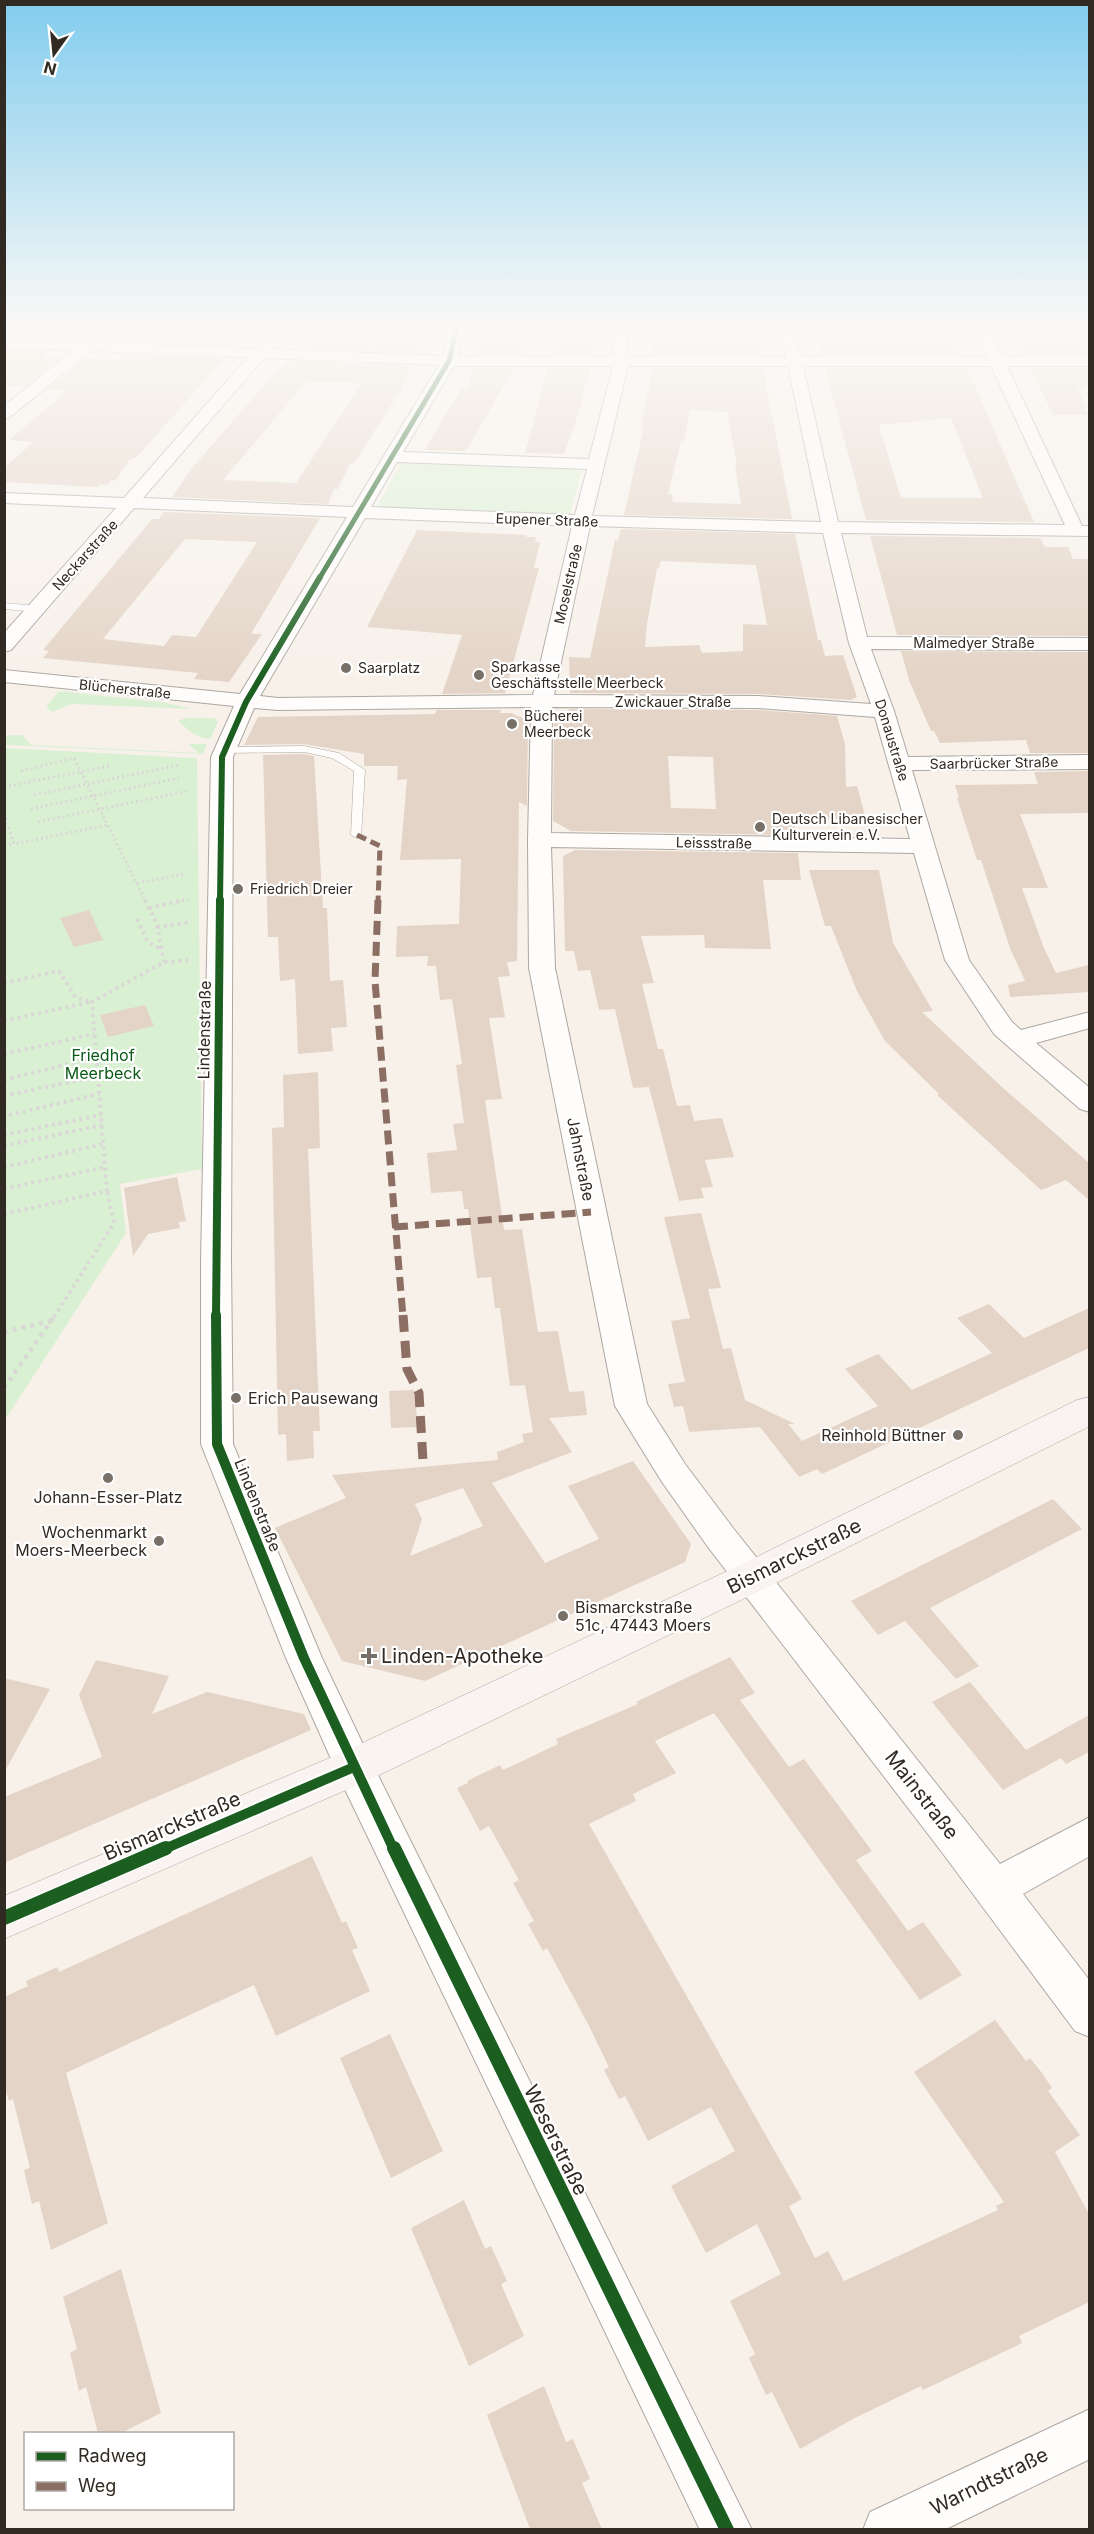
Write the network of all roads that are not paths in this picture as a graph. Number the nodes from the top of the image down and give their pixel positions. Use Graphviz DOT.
graph roads {
  1 [pos="181,445"];
  2 [pos="398,445"];
  3 [pos="602,445"];
  4 [pos="813,445"];
  5 [pos="1039,445"];
  6 [pos="391,457"];
  7 [pos="597,464"];
  8 [pos="4,498"];
  9 [pos="132,503"];
  10 [pos="358,513"];
  11 [pos="582,521"];
  12 [pos="831,529"];
  13 [pos="1083,531"];
  14 [pos="4,606"];
  15 [pos="38,609"];
  16 [pos="859,643"];
  17 [pos="1089,644"];
  18 [pos="4,646"];
  19 [pos="4,676"];
  20 [pos="542,701"];
  21 [pos="246,702"];
  22 [pos="884,711"];
  23 [pos="225,750"];
  24 [pos="1089,762"];
  25 [pos="899,764"];
  26 [pos="357,835"];
  27 [pos="539,840"];
  28 [pos="925,846"];
  29 [pos="1089,1020"];
  30 [pos="1015,1040"];
  31 [pos="1089,1103"];
  32 [pos="1089,1410"];
  33 [pos="752,1577"];
  34 [pos="354,1767"];
  35 [pos="1089,1835"];
  36 [pos="995,1888"];
  37 [pos="4,1918"];
  38 [pos="1089,2016"];
  39 [pos="1089,2433"];
  40 [pos="727,2529"];
  41 [pos="888,2529"];
  1 -- 9 [label="street, Neckarstraße"];
  2 -- 6 [label="street, Lindenstraße"];
  3 -- 7 [label="street, Moselstraße"];
  4 -- 12 [label="street, Donaustraße"];
  5 -- 13 [label="street"];
  6 -- 7 [label="street"];
  6 -- 10 [label="street, Lindenstraße"];
  7 -- 11 [label="street, Moselstraße"];
  8 -- 9 [label="street, Eupener Straße"];
  9 -- 10 [label="street, Eupener Straße"];
  9 -- 15 [label="street, Neckarstraße"];
  10 -- 11 [label="street, Eupener Straße"];
  10 -- 21 [label="street, Lindenstraße"];
  11 -- 12 [label="street, Eupener Straße"];
  11 -- 20 [label="street, Moselstraße"];
  12 -- 13 [label="street, Eupener Straße"];
  12 -- 16 [label="street, Donaustraße"];
  14 -- 15 [label="lane"];
  15 -- 18 [label="street, Neckarstraße"];
  16 -- 17 [label="street, Malmedyer Straße"];
  16 -- 22 [label="street, Donaustraße"];
  19 -- 21 [label="street, Blücherstraße"];
  20 -- 21 [label="street, Zwickauer Straße"];
  20 -- 22 [label="street, Zwickauer Straße"];
  20 -- 27 [label="street, Jahnstraße"];
  21 -- 23 [label="street, Lindenstraße"];
  22 -- 25 [label="street, Donaustraße"];
  23 -- 26 [label="lane"];
  23 -- 34 [label="street, Lindenstraße"];
  24 -- 25 [label="street, Saarbrücker Straße"];
  25 -- 28 [label="street, Donaustraße"];
  27 -- 28 [label="street, Leissstraße"];
  27 -- 33 [label="street, Jahnstraße"];
  28 -- 30 [label="street, Donaustraße"];
  29 -- 30 [label="street"];
  30 -- 31 [label="street, Donaustraße"];
  32 -- 33 [label="main road, Bismarckstraße"];
  33 -- 34 [label="main road, Bismarckstraße"];
  33 -- 36 [label="street, Mainstraße"];
  34 -- 37 [label="main road, Bismarckstraße"];
  34 -- 40 [label="street, Weserstraße"];
  35 -- 36 [label="street"];
  36 -- 38 [label="street, Mainstraße"];
  39 -- 41 [label="street, Warndtstraße"];
}
